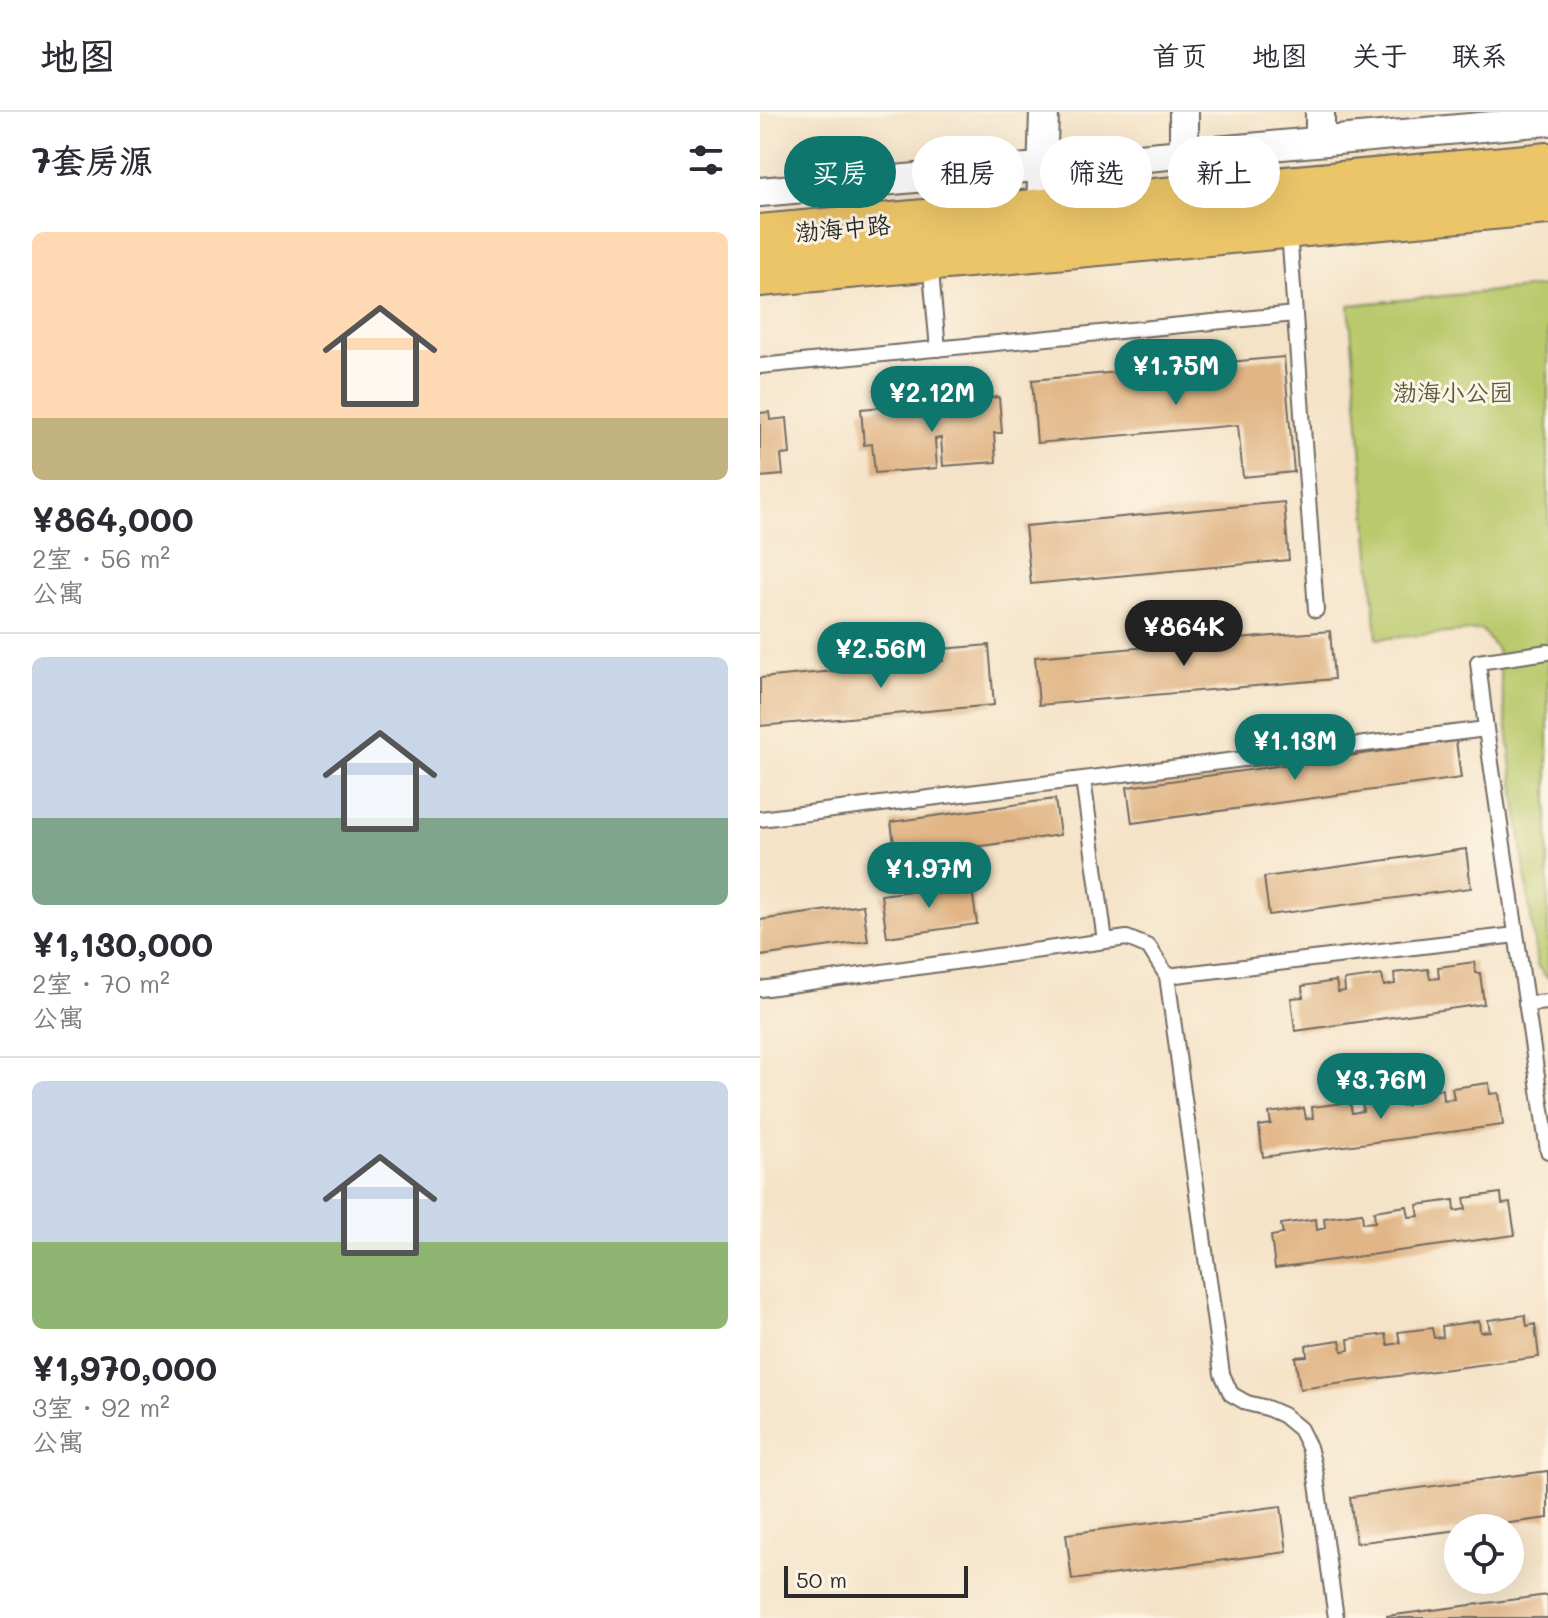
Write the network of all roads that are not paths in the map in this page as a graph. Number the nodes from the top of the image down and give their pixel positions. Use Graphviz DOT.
graph roads {
  1 [pos="1044,112"];
  2 [pos="1184,112"];
  3 [pos="1320,112"];
  4 [pos="1439,121"];
  5 [pos="1548,121"];
  6 [pos="1043,136"];
  7 [pos="1184,136"];
  8 [pos="1320,141"];
  9 [pos="1280,145"];
  10 [pos="1548,165"];
  11 [pos="1040,167"];
  12 [pos="760,192"];
  13 [pos="1548,202"];
  14 [pos="1041,208"];
  15 [pos="1041,211"];
  16 [pos="1289,226"];
  17 [pos="760,237"];
  18 [pos="930,259"];
  19 [pos="760,274"];
  20 [pos="1295,314"];
  21 [pos="938,349"];
  22 [pos="760,366"];
  23 [pos="1316,610"];
  24 [pos="1548,652"];
  25 [pos="1486,729"];
  26 [pos="1083,779"];
  27 [pos="760,819"];
  28 [pos="1516,935"];
  29 [pos="1105,941"];
  30 [pos="1167,976"];
  31 [pos="760,989"];
  32 [pos="1548,1002"];
  33 [pos="1526,1004"];
  34 [pos="1548,1151"];
  35 [pos="1336,1618"];
  1 -- 6 [label="street"];
  2 -- 7 [label="street"];
  3 -- 8 [label="street"];
  4 -- 5 [label="street"];
  4 -- 8 [label="street"];
  8 -- 9 [label="street"];
  10 -- 15 [label="main road, 渤海中路"];
  11 -- 12 [label="street"];
  13 -- 16 [label="main road, 渤海中路"];
  14 -- 15 [label="street"];
  15 -- 17 [label="main road, 渤海中路"];
  16 -- 18 [label="main road, 渤海中路"];
  16 -- 20 [label="lane"];
  18 -- 19 [label="main road, 渤海中路"];
  18 -- 21 [label="lane"];
  20 -- 21 [label="lane"];
  20 -- 23 [label="lane"];
  21 -- 22 [label="lane"];
  24 -- 25 [label="lane"];
  25 -- 26 [label="lane"];
  25 -- 28 [label="lane"];
  26 -- 27 [label="lane"];
  26 -- 29 [label="lane"];
  28 -- 30 [label="lane"];
  28 -- 33 [label="lane"];
  29 -- 30 [label="lane"];
  29 -- 31 [label="lane"];
  30 -- 35 [label="lane"];
  32 -- 33 [label="lane"];
  33 -- 34 [label="lane"];
}
